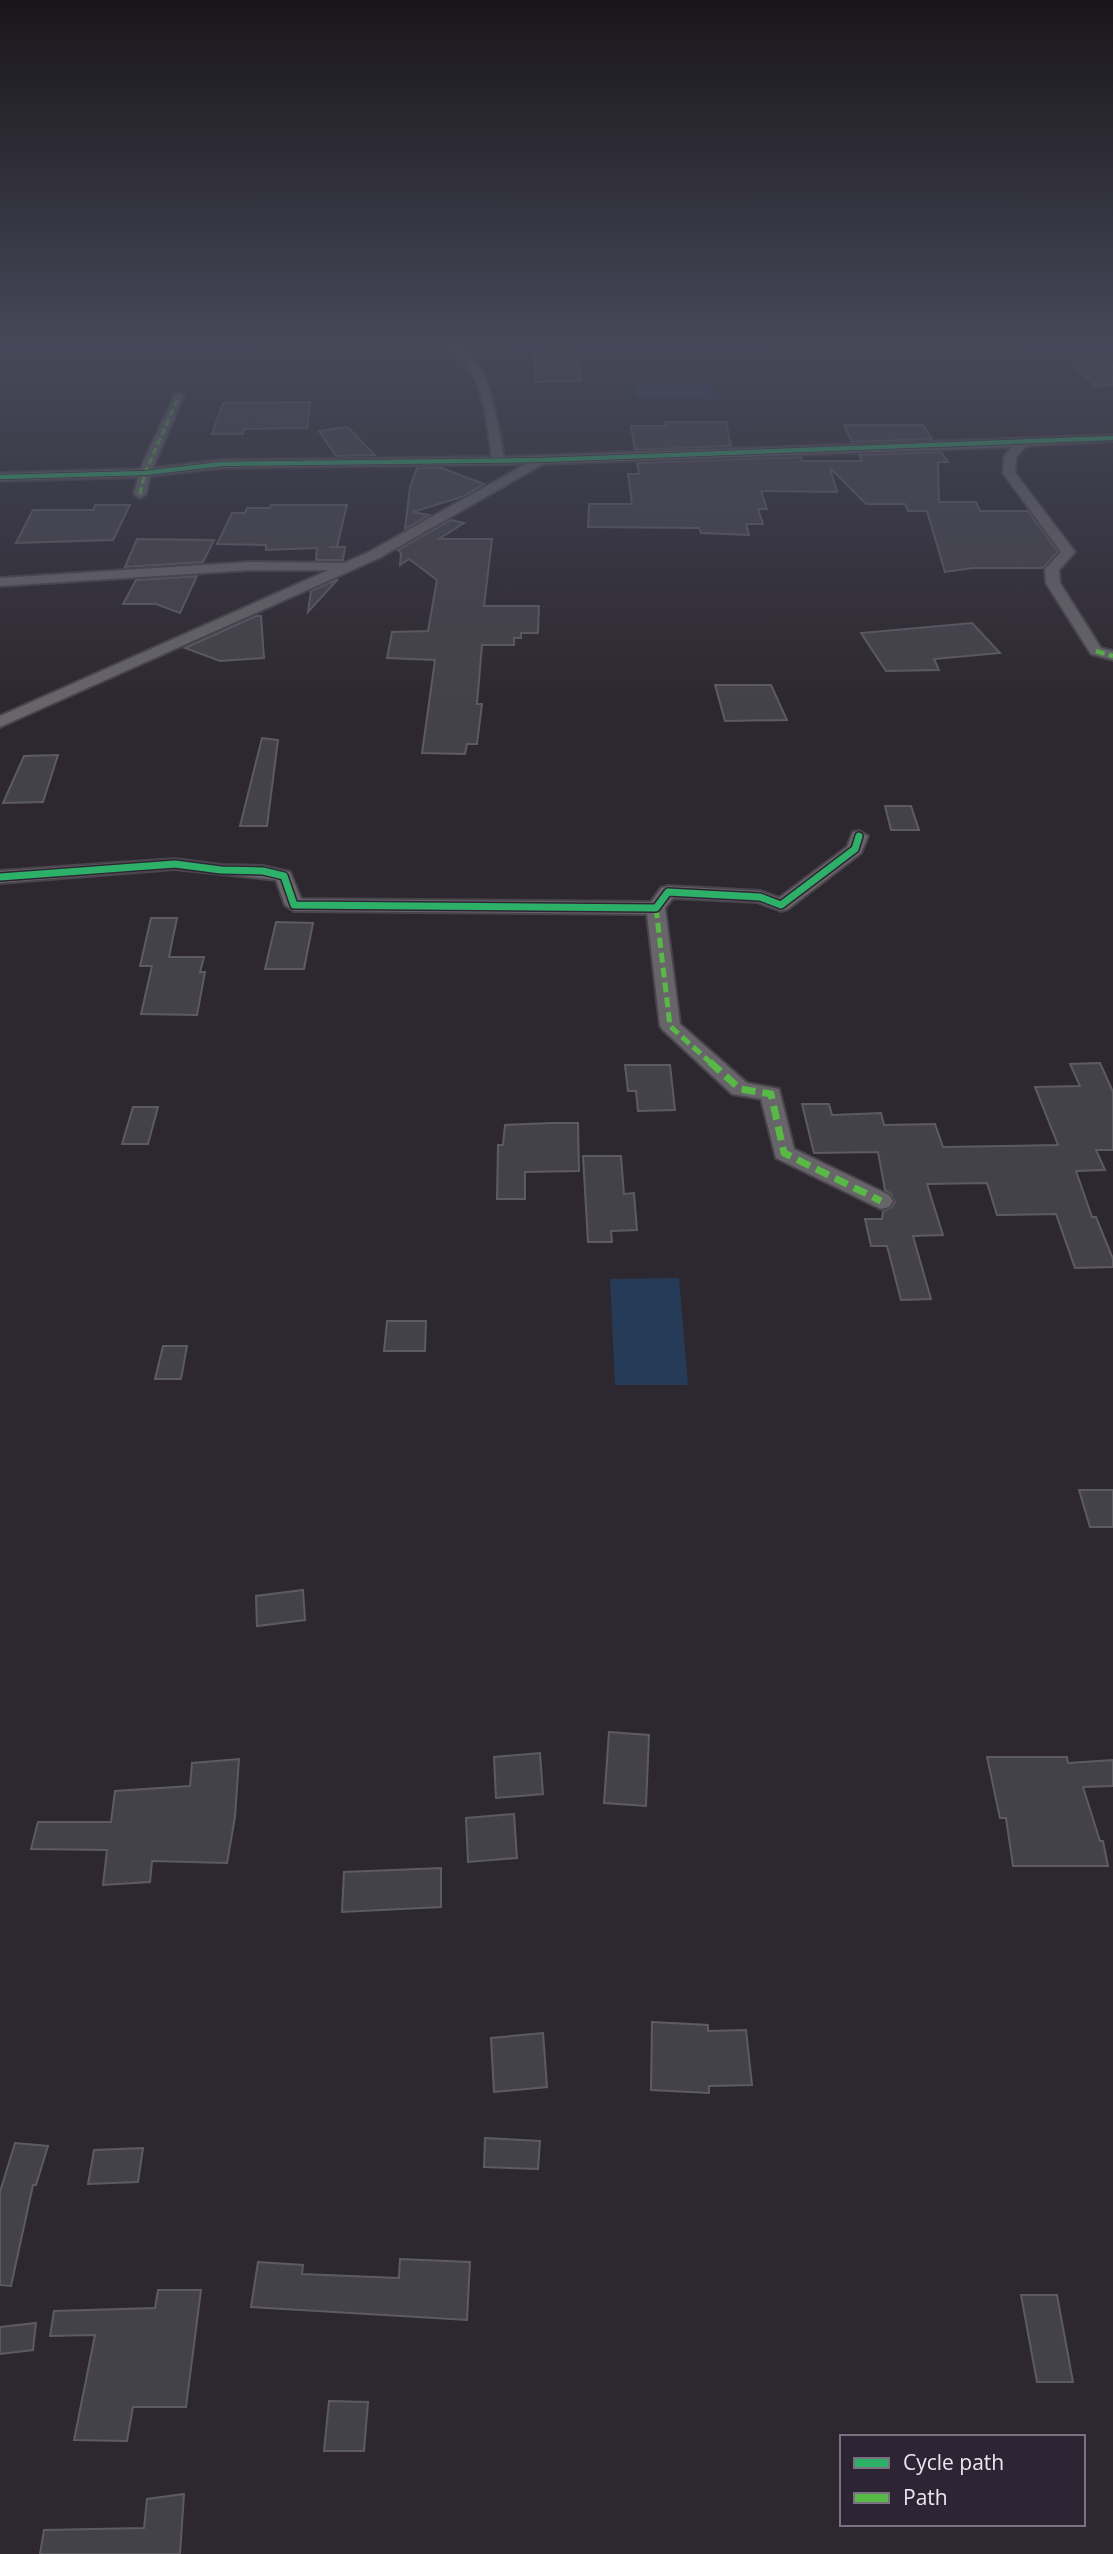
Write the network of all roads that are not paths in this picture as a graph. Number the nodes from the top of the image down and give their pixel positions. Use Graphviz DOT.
graph roads {
  1 [pos="149,464"];
  2 [pos="219,464"];
  3 [pos="534,464"];
  4 [pos="1010,464"];
  5 [pos="145,473"];
  6 [pos="0,477"];
  7 [pos="140,494"];
  8 [pos="350,565"];
  9 [pos="0,582"];
  10 [pos="1113,656"];
  11 [pos="0,722"];
  12 [pos="859,836"];
  13 [pos="0,877"];
  14 [pos="656,908"];
  15 [pos="881,1201"];
  1 -- 5 [label="street"];
  2 -- 5 [label="street"];
  3 -- 8 [label="street"];
  4 -- 10 [label="street"];
  5 -- 6 [label="street"];
  5 -- 7 [label="street"];
  8 -- 9 [label="street"];
  8 -- 11 [label="street"];
  12 -- 14 [label="street"];
  13 -- 14 [label="street"];
  14 -- 15 [label="street"];
}
